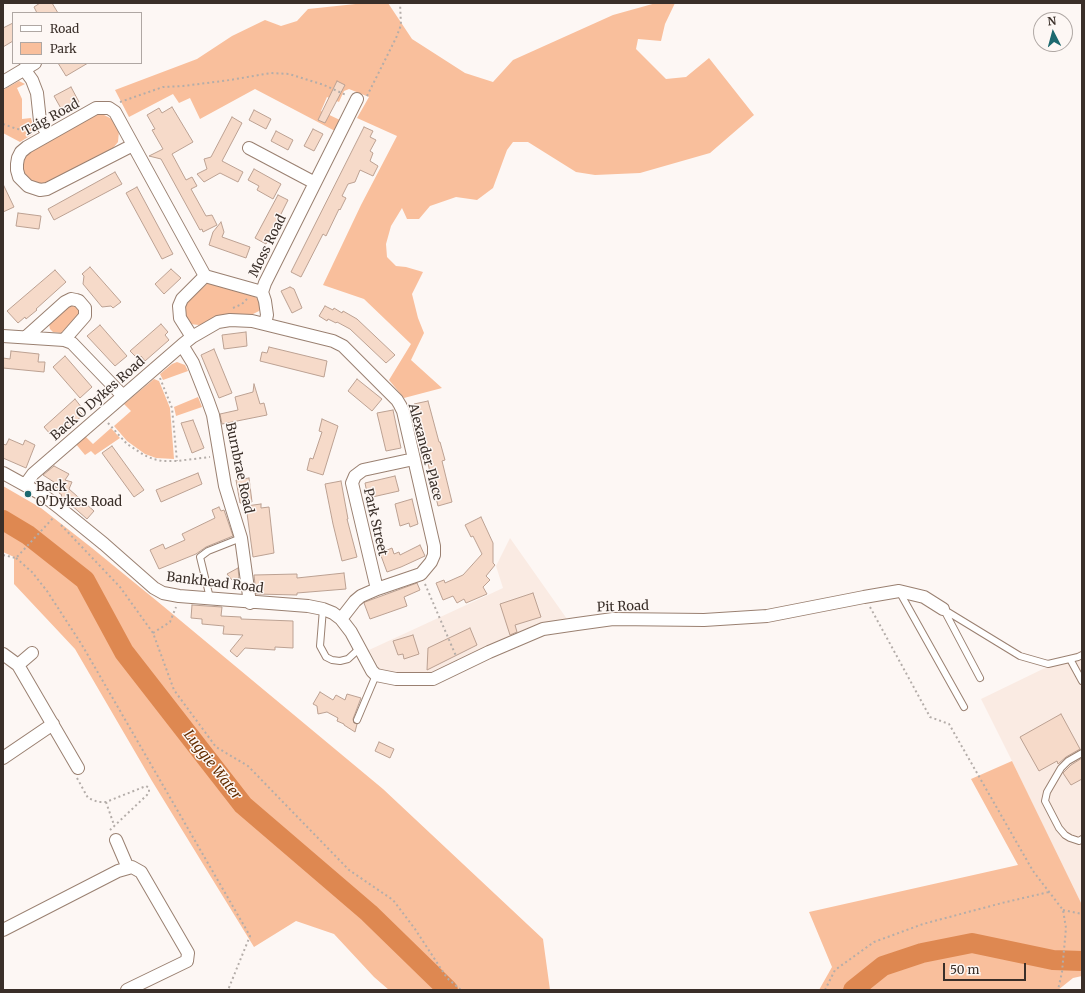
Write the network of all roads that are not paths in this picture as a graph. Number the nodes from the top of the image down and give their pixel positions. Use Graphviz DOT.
graph roads {
  1 [pos="30,66"];
  2 [pos="3,82"];
  3 [pos="357,100"];
  4 [pos="46,130"];
  5 [pos="133,145"];
  6 [pos="249,148"];
  7 [pos="315,183"];
  8 [pos="205,276"];
  9 [pos="256,291"];
  10 [pos="265,324"];
  11 [pos="3,336"];
  12 [pos="26,337"];
  13 [pos="192,337"];
  14 [pos="64,340"];
  15 [pos="182,345"];
  16 [pos="123,396"];
  17 [pos="414,459"];
  18 [pos="3,474"];
  19 [pos="25,485"];
  20 [pos="241,538"];
  21 [pos="377,589"];
  22 [pos="899,592"];
  23 [pos="210,598"];
  24 [pos="250,603"];
  25 [pos="322,609"];
  26 [pos="943,609"];
  27 [pos="341,619"];
  28 [pos="360,648"];
  29 [pos="32,653"];
  30 [pos="3,654"];
  31 [pos="1082,655"];
  32 [pos="1070,659"];
  33 [pos="18,665"];
  34 [pos="376,675"];
  35 [pos="980,678"];
  36 [pos="1082,681"];
  37 [pos="964,707"];
  38 [pos="357,720"];
  39 [pos="52,724"];
  40 [pos="1082,752"];
  41 [pos="3,758"];
  42 [pos="78,768"];
  43 [pos="1082,839"];
  44 [pos="116,840"];
  45 [pos="128,868"];
  46 [pos="3,930"];
  47 [pos="127,990"];
  1 -- 2 [label="street"];
  1 -- 4 [label="street"];
  3 -- 7 [label="street, Moss Road"];
  4 -- 5 [label="street, Taig Road"];
  4 -- 5 [label="street, Taig Road"];
  5 -- 8 [label="street"];
  6 -- 7 [label="street"];
  7 -- 9 [label="street, Moss Road"];
  8 -- 9 [label="street"];
  8 -- 13 [label="street"];
  9 -- 10 [label="street, Moss Road"];
  10 -- 13 [label="street, Alexander Place"];
  10 -- 17 [label="street, Alexander Place"];
  11 -- 12 [label="street"];
  12 -- 14 [label="street"];
  12 -- 14 [label="street"];
  13 -- 15 [label="street, Back O Dykes Road"];
  14 -- 16 [label="street"];
  15 -- 16 [label="street, Back O Dykes Road"];
  15 -- 20 [label="street, Burnbrae Road"];
  16 -- 19 [label="street, Back O Dykes Road"];
  17 -- 21 [label="street, Alexander Place"];
  17 -- 21 [label="street, Park Street"];
  18 -- 19 [label="street, Bankhead Road"];
  19 -- 23 [label="street, Bankhead Road"];
  20 -- 23 [label="lane"];
  20 -- 24 [label="street, Burnbrae Road"];
  21 -- 27 [label="street"];
  22 -- 26 [label="street, Pit Road"];
  22 -- 34 [label="street, Pit Road"];
  22 -- 37 [label="lane"];
  23 -- 24 [label="street, Bankhead Road"];
  24 -- 25 [label="street, Bankhead Road"];
  25 -- 27 [label="street, Bankhead Road"];
  25 -- 28 [label="lane"];
  26 -- 32 [label="lane"];
  26 -- 35 [label="lane"];
  27 -- 28 [label="street"];
  28 -- 34 [label="street"];
  29 -- 33 [label="street"];
  30 -- 33 [label="street"];
  31 -- 32 [label="lane"];
  32 -- 36 [label="lane"];
  33 -- 39 [label="street"];
  34 -- 38 [label="lane"];
  39 -- 41 [label="street"];
  39 -- 42 [label="street"];
  40 -- 43 [label="lane"];
  44 -- 45 [label="street"];
  45 -- 46 [label="street"];
  45 -- 47 [label="street"];
}
